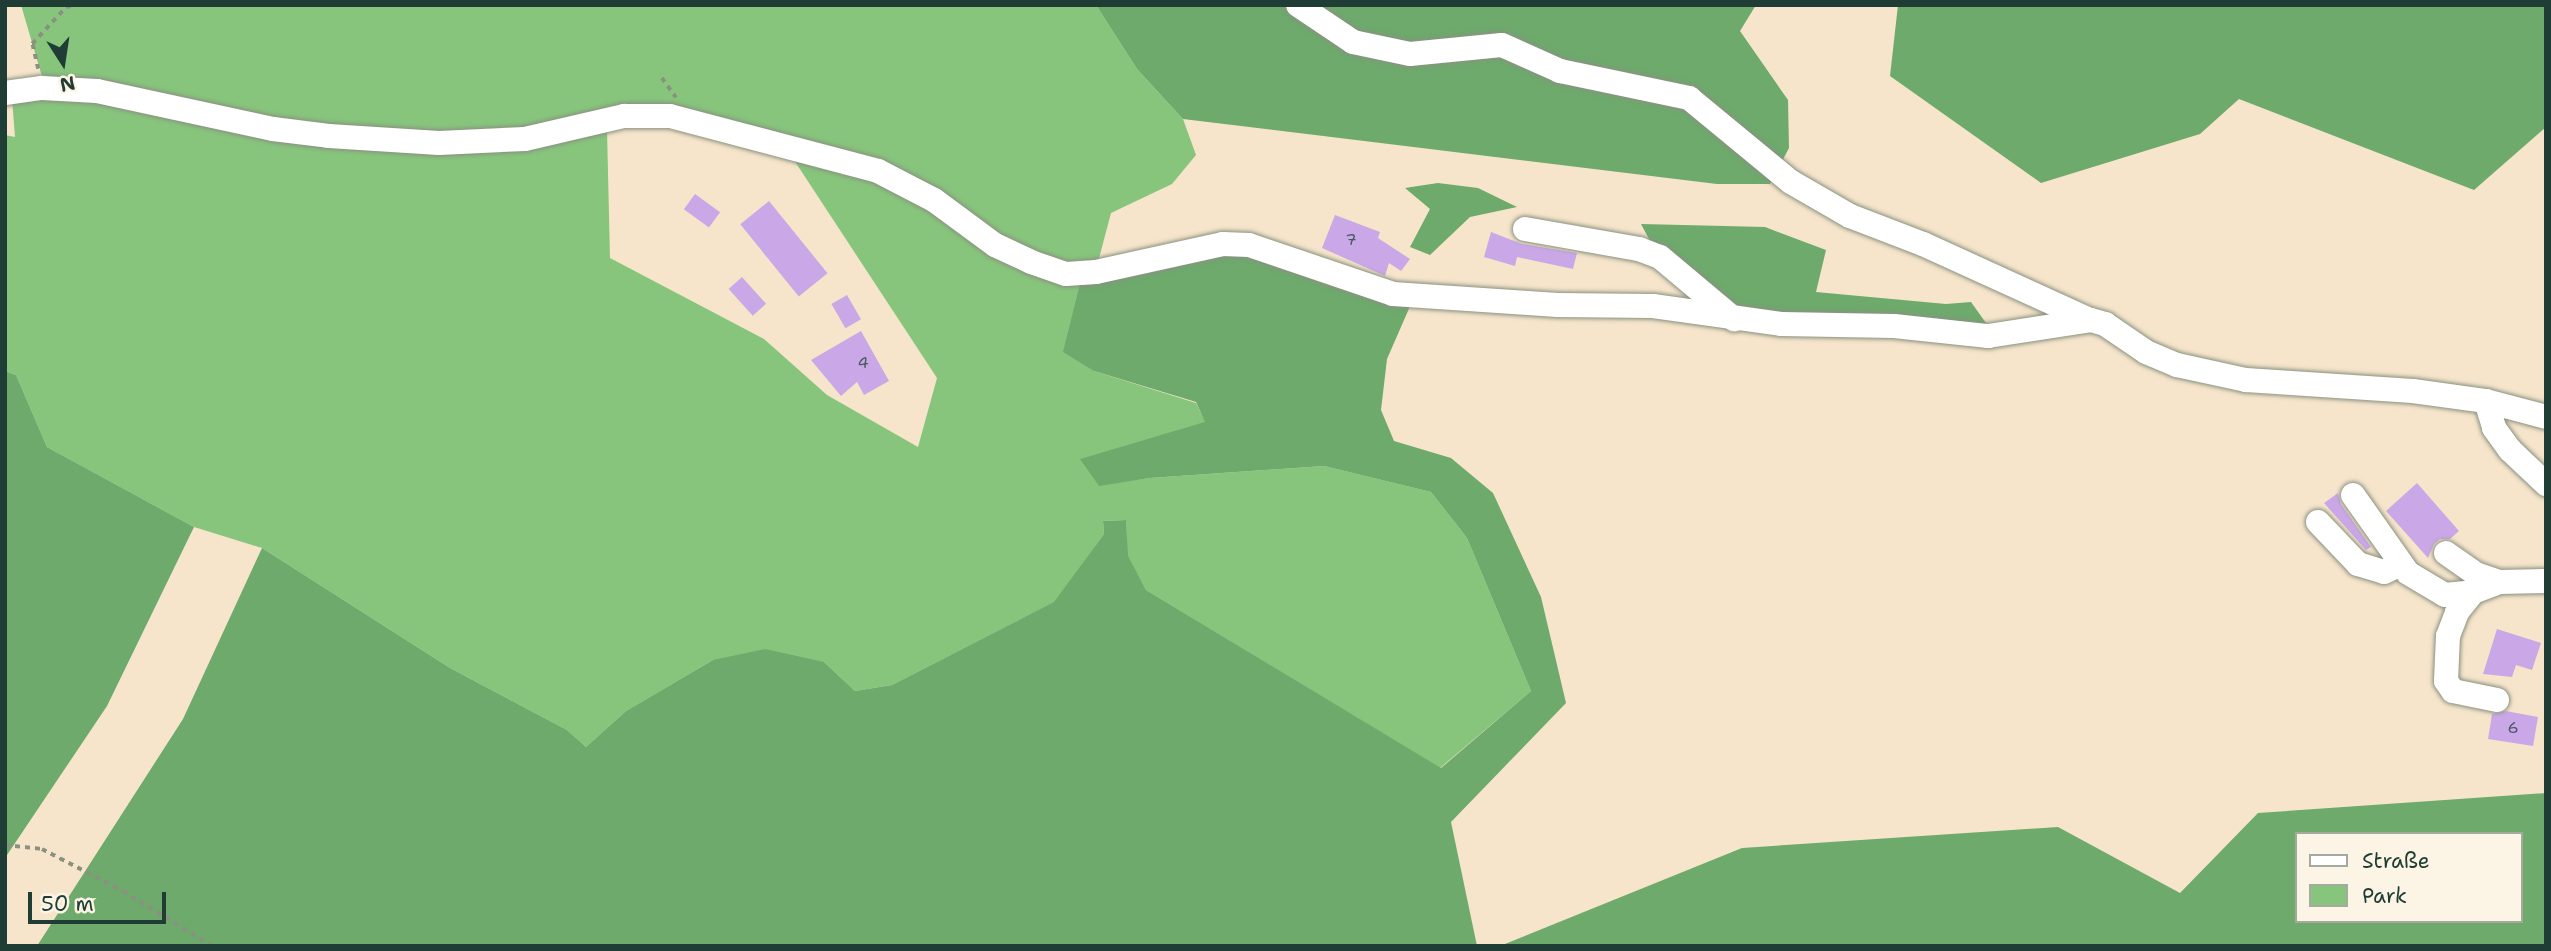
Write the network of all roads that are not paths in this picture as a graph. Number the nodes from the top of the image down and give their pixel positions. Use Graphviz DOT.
graph roads {
  1 [pos="1298,5"];
  2 [pos="5,93"];
  3 [pos="1525,229"];
  4 [pos="1734,319"];
  5 [pos="2091,320"];
  6 [pos="2486,401"];
  7 [pos="2546,417"];
  8 [pos="2546,484"];
  9 [pos="2353,495"];
  10 [pos="2318,522"];
  11 [pos="2446,553"];
  12 [pos="2401,564"];
  13 [pos="2546,581"];
  14 [pos="2499,582"];
  15 [pos="2473,592"];
  16 [pos="2497,700"];
  1 -- 5 [label="street"];
  2 -- 4 [label="street"];
  3 -- 4 [label="street"];
  4 -- 5 [label="street"];
  5 -- 6 [label="street"];
  6 -- 7 [label="street"];
  6 -- 8 [label="street"];
  9 -- 12 [label="street"];
  10 -- 12 [label="street"];
  11 -- 14 [label="street"];
  12 -- 15 [label="street"];
  13 -- 14 [label="street"];
  14 -- 15 [label="street"];
  15 -- 16 [label="street"];
}
